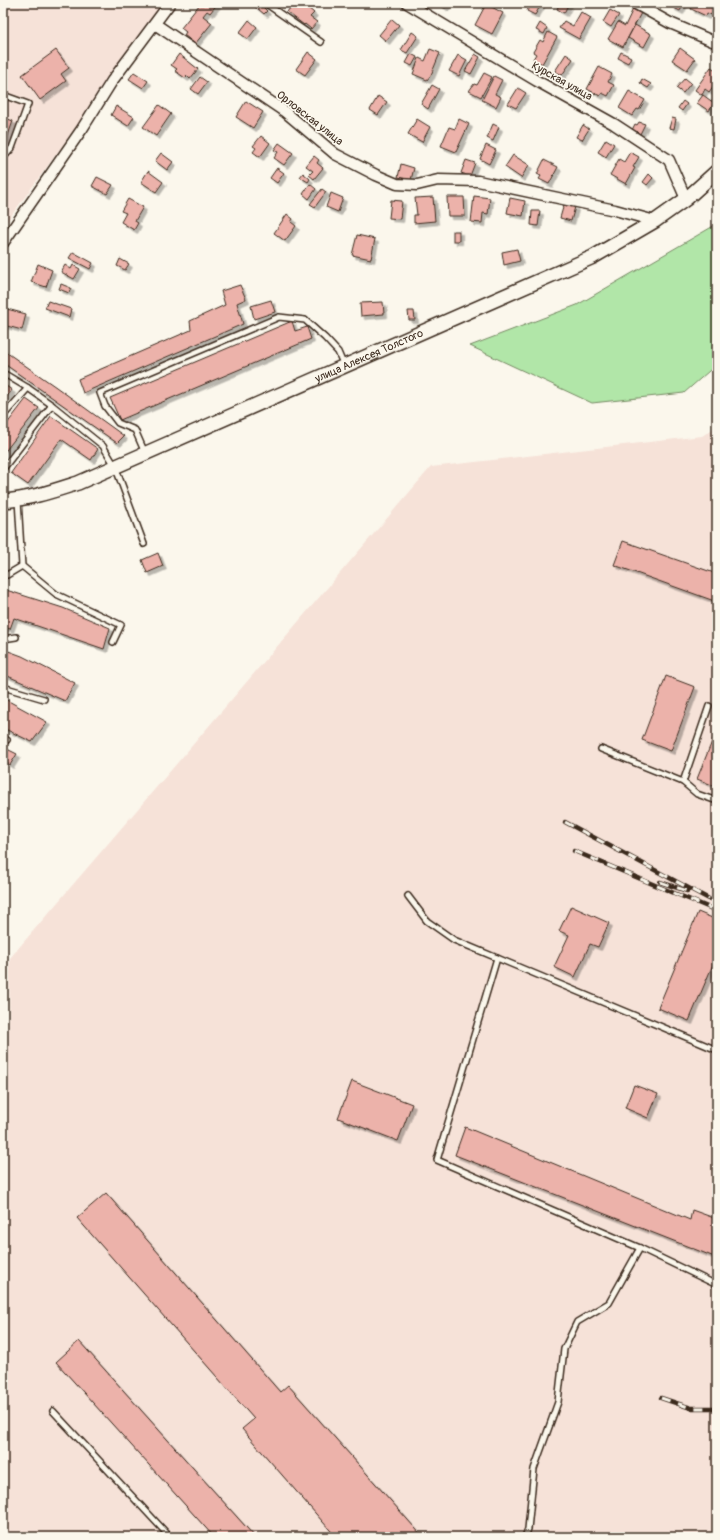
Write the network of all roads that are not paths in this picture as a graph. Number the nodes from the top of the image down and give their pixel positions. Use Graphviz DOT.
graph roads {
  1 [pos="170,3"];
  2 [pos="265,3"];
  3 [pos="407,3"];
  4 [pos="634,3"];
  5 [pos="155,24"];
  6 [pos="321,42"];
  7 [pos="717,43"];
  8 [pos="3,95"];
  9 [pos="3,158"];
  10 [pos="717,171"];
  11 [pos="686,199"];
  12 [pos="655,221"];
  13 [pos="3,243"];
  14 [pos="344,366"];
  15 [pos="3,373"];
  16 [pos="28,388"];
  17 [pos="52,405"];
  18 [pos="3,416"];
  19 [pos="145,453"];
  20 [pos="115,466"];
  21 [pos="3,469"];
  22 [pos="18,500"];
  23 [pos="3,501"];
  24 [pos="144,544"];
  25 [pos="22,566"];
  26 [pos="3,575"];
  27 [pos="16,637"];
  28 [pos="3,639"];
  29 [pos="113,642"];
  30 [pos="3,687"];
  31 [pos="44,700"];
  32 [pos="709,706"];
  33 [pos="601,749"];
  34 [pos="683,782"];
  35 [pos="717,801"];
  36 [pos="408,896"];
  37 [pos="497,958"];
  38 [pos="717,1050"];
  39 [pos="640,1248"];
  40 [pos="717,1285"];
  41 [pos="53,1411"];
  42 [pos="170,1537"];
  43 [pos="525,1537"];
  1 -- 5 [label="street"];
  2 -- 6 [label="lane"];
  3 -- 11 [label="street, Курская улица"];
  4 -- 7 [label="street"];
  5 -- 12 [label="street, Орловская улица"];
  5 -- 13 [label="street"];
  8 -- 9 [label="lane"];
  10 -- 11 [label="street, улица Алексея Толстого"];
  11 -- 12 [label="street, улица Алексея Толстого"];
  12 -- 14 [label="street, улица Алексея Толстого"];
  14 -- 19 [label="street, улица Алексея Толстого"];
  14 -- 19 [label="lane"];
  15 -- 16 [label="lane"];
  16 -- 17 [label="lane"];
  16 -- 18 [label="lane"];
  17 -- 20 [label="lane"];
  17 -- 21 [label="lane"];
  19 -- 20 [label="street, улица Алексея Толстого"];
  20 -- 22 [label="street, улица Алексея Толстого"];
  20 -- 24 [label="lane"];
  22 -- 23 [label="street, улица Алексея Толстого"];
  22 -- 25 [label="lane"];
  25 -- 26 [label="lane"];
  25 -- 29 [label="lane"];
  27 -- 28 [label="lane"];
  30 -- 31 [label="lane"];
  32 -- 34 [label="lane"];
  33 -- 34 [label="lane"];
  34 -- 35 [label="lane"];
  36 -- 37 [label="lane"];
  37 -- 38 [label="lane"];
  37 -- 39 [label="lane"];
  39 -- 40 [label="lane"];
  39 -- 43 [label="lane"];
  41 -- 42 [label="lane"];
}
